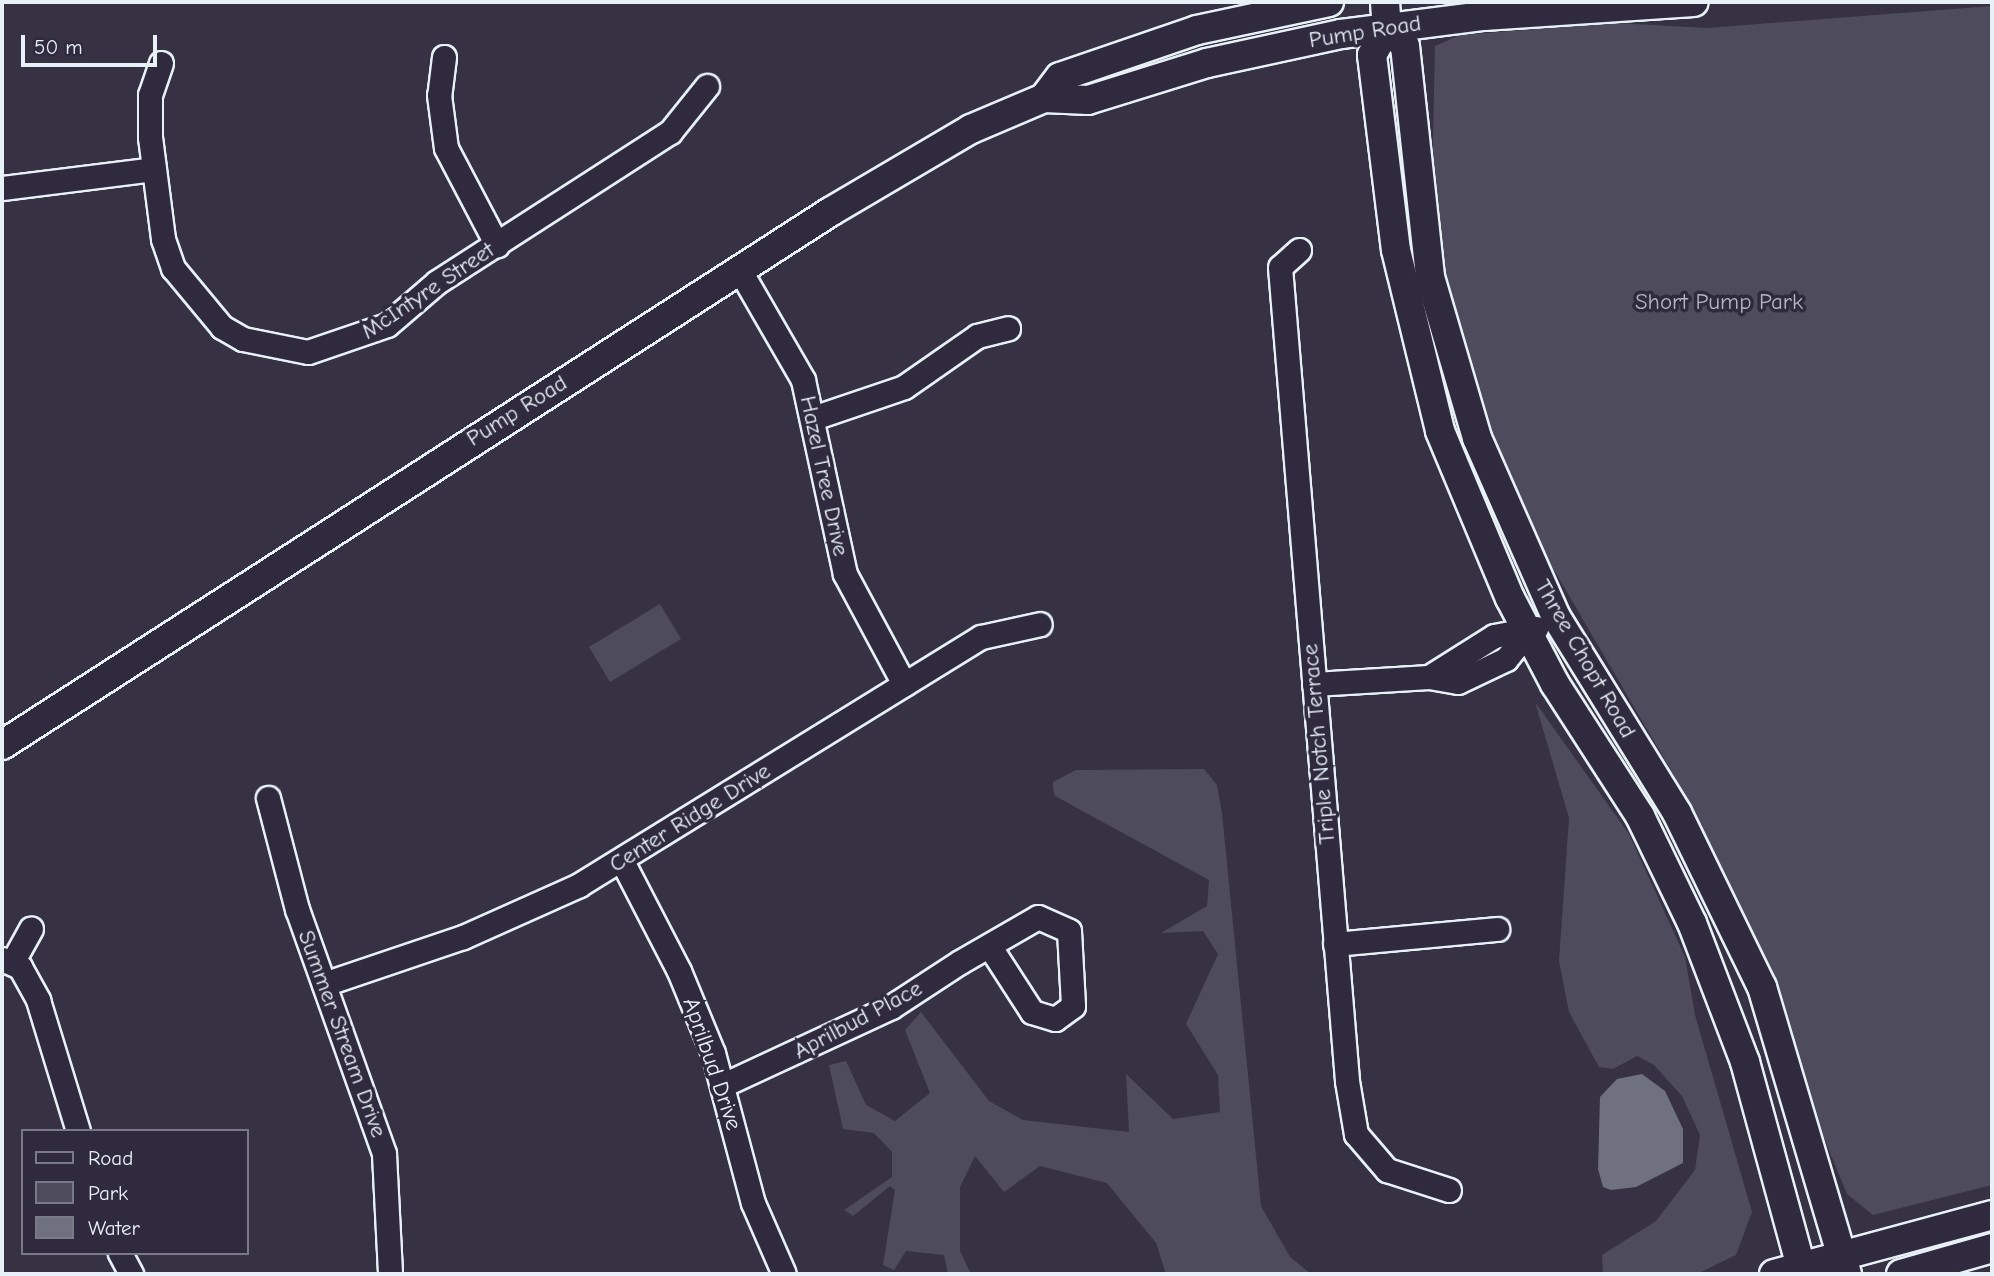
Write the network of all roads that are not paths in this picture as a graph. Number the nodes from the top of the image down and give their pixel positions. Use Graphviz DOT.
graph roads {
  1 [pos="1329,2"];
  2 [pos="1694,2"];
  3 [pos="1386,15"];
  4 [pos="444,57"];
  5 [pos="161,64"];
  6 [pos="707,86"];
  7 [pos="1044,98"];
  8 [pos="154,169"];
  9 [pos="2,188"];
  10 [pos="497,244"];
  11 [pos="1299,250"];
  12 [pos="739,269"];
  13 [pos="1008,328"];
  14 [pos="816,417"];
  15 [pos="1556,617"];
  16 [pos="1040,624"];
  17 [pos="1528,632"];
  18 [pos="904,684"];
  19 [pos="1314,684"];
  20 [pos="3,741"];
  21 [pos="268,798"];
  22 [pos="622,861"];
  23 [pos="31,929"];
  24 [pos="1497,929"];
  25 [pos="1335,944"];
  26 [pos="990,947"];
  27 [pos="7,960"];
  28 [pos="324,984"];
  29 [pos="723,1085"];
  30 [pos="77,1129"];
  31 [pos="1449,1190"];
  32 [pos="1992,1215"];
  33 [pos="1992,1248"];
  34 [pos="121,1255"];
  35 [pos="1844,1266"];
  36 [pos="1802,1270"];
  37 [pos="131,1274"];
  38 [pos="390,1274"];
  39 [pos="785,1274"];
  40 [pos="1774,1274"];
  41 [pos="1901,1274"];
  1 -- 7 [label="main road, Pump Road"];
  2 -- 3 [label="main road, Pump Road"];
  3 -- 7 [label="main road, Pump Road"];
  3 -- 15 [label="main road, Three Chopt Road"];
  3 -- 17 [label="main road, Three Chopt Road"];
  4 -- 10 [label="street"];
  5 -- 8 [label="street, McIntyre Street"];
  6 -- 10 [label="street, McIntyre Street"];
  7 -- 12 [label="main road, Pump Road"];
  8 -- 9 [label="street"];
  8 -- 10 [label="street, McIntyre Street"];
  11 -- 19 [label="street, Triple Notch Terrace"];
  12 -- 14 [label="street, Hazel Tree Drive"];
  12 -- 20 [label="main road, Pump Road"];
  13 -- 14 [label="street"];
  14 -- 18 [label="street, Hazel Tree Drive"];
  15 -- 17 [label="street"];
  15 -- 35 [label="main road, Three Chopt Road"];
  16 -- 18 [label="street, Center Ridge Drive"];
  17 -- 19 [label="street"];
  17 -- 36 [label="main road, Three Chopt Road"];
  18 -- 22 [label="street, Center Ridge Drive"];
  19 -- 25 [label="street, Triple Notch Terrace"];
  21 -- 28 [label="street, Summer Stream Drive"];
  22 -- 28 [label="street, Center Ridge Drive"];
  22 -- 29 [label="street, Aprilbud Drive"];
  23 -- 27 [label="street"];
  24 -- 25 [label="street"];
  25 -- 31 [label="street, Triple Notch Terrace"];
  26 -- 26 [label="street, Aprilbud Place"];
  26 -- 29 [label="street, Aprilbud Place"];
  27 -- 30 [label="street"];
  28 -- 38 [label="street, Summer Stream Drive"];
  29 -- 39 [label="street, Aprilbud Drive"];
  32 -- 35 [label="main road"];
  33 -- 41 [label="main road"];
  34 -- 37 [label="street"];
  35 -- 36 [label="main road"];
  36 -- 40 [label="main road"];
}
